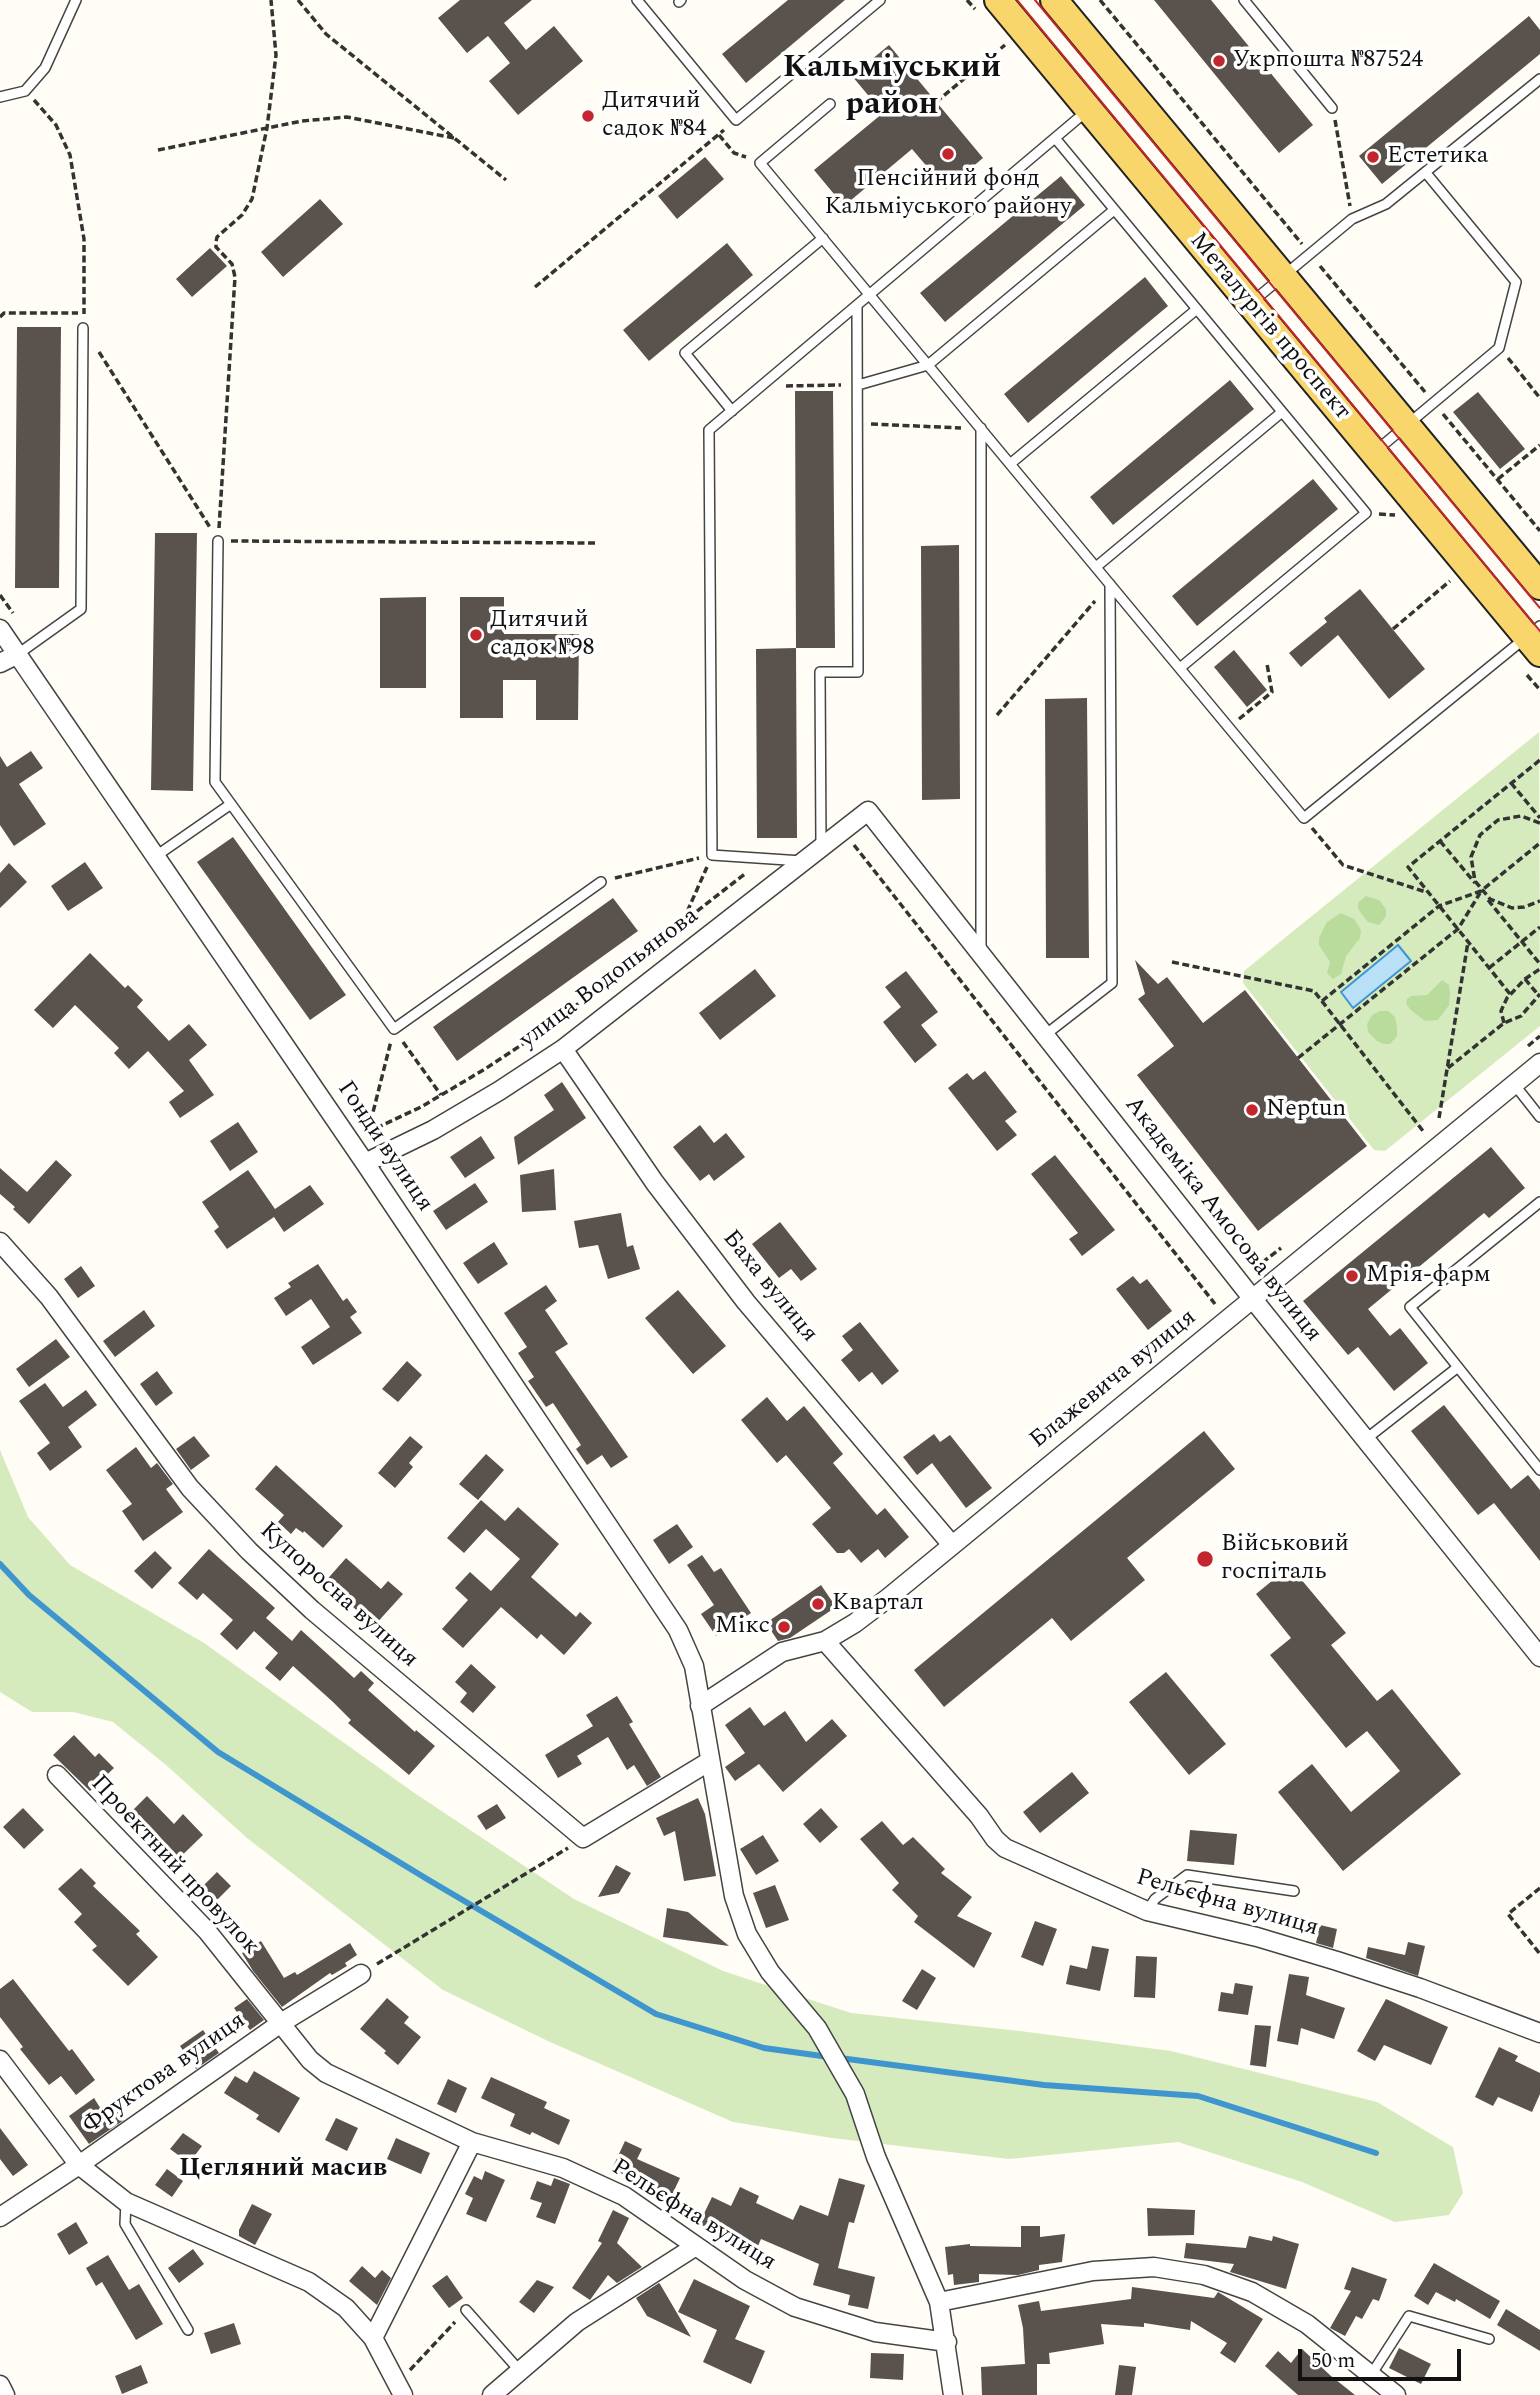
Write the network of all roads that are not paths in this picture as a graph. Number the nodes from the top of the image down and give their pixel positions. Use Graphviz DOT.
graph roads {
  1 [pos="76,0"];
  2 [pos="637,0"];
  3 [pos="880,0"];
  4 [pos="998,0"];
  5 [pos="1040,0"];
  6 [pos="1054,0"];
  7 [pos="1244,0"];
  8 [pos="1015,20"];
  9 [pos="1540,79"];
  10 [pos="0,97"];
  11 [pos="830,104"];
  12 [pos="1332,108"];
  13 [pos="1089,110"];
  14 [pos="1055,138"];
  15 [pos="1426,173"];
  16 [pos="1114,210"];
  17 [pos="823,238"];
  18 [pos="1283,276"];
  19 [pos="870,295"];
  20 [pos="1250,304"];
  21 [pos="858,305"];
  22 [pos="1197,309"];
  23 [pos="83,328"];
  24 [pos="928,365"];
  25 [pos="858,385"];
  26 [pos="732,411"];
  27 [pos="1282,412"];
  28 [pos="1406,425"];
  29 [pos="981,428"];
  30 [pos="1373,452"];
  31 [pos="1010,464"];
  32 [pos="218,541"];
  33 [pos="1096,567"];
  34 [pos="1110,584"];
  35 [pos="1540,586"];
  36 [pos="0,629"];
  37 [pos="1536,639"];
  38 [pos="18,653"];
  39 [pos="0,663"];
  40 [pos="1180,668"];
  41 [pos="231,804"];
  42 [pos="869,811"];
  43 [pos="821,848"];
  44 [pos="156,856"];
  45 [pos="804,861"];
  46 [pos="601,882"];
  47 [pos="982,954"];
  48 [pos="1045,1035"];
  49 [pos="562,1049"];
  50 [pos="1540,1063"];
  51 [pos="1514,1084"];
  52 [pos="1540,1117"];
  53 [pos="365,1163"];
  54 [pos="1540,1202"];
  55 [pos="0,1242"];
  56 [pos="1252,1298"];
  57 [pos="1458,1367"];
  58 [pos="1366,1439"];
  59 [pos="1540,1470"];
  60 [pos="952,1545"];
  61 [pos="825,1641"];
  62 [pos="1540,1657"];
  63 [pos="701,1706"];
  64 [pos="710,1761"];
  65 [pos="57,1775"];
  66 [pos="1294,1891"];
  67 [pos="1147,1911"];
  68 [pos="360,1974"];
  69 [pos="281,2023"];
  70 [pos="1540,2033"];
  71 [pos="0,2060"];
  72 [pos="472,2142"];
  73 [pos="79,2165"];
  74 [pos="126,2202"];
  75 [pos="0,2217"];
  76 [pos="696,2245"];
  77 [pos="939,2302"];
  78 [pos="466,2310"];
  79 [pos="188,2330"];
  80 [pos="373,2338"];
  81 [pos="1489,2339"];
  82 [pos="947,2342"];
  83 [pos="519,2370"];
  84 [pos="1371,2375"];
  85 [pos="0,2385"];
  86 [pos="400,2389"];
  87 [pos="5,2395"];
  88 [pos="492,2395"];
  89 [pos="953,2395"];
  90 [pos="1396,2395"];
  1 -- 10 [label="lane"];
  2 -- 3 [label="lane"];
  4 -- 8 [label="main road, Металургів проспект"];
  5 -- 8 [label="main road"];
  6 -- 18 [label="main road, Металургів проспект"];
  7 -- 12 [label="lane"];
  8 -- 13 [label="main road, Металургів проспект"];
  9 -- 15 [label="lane"];
  11 -- 17 [label="lane"];
  13 -- 14 [label="lane"];
  13 -- 20 [label="main road, Металургів проспект"];
  14 -- 16 [label="lane"];
  14 -- 19 [label="lane"];
  15 -- 18 [label="lane"];
  15 -- 28 [label="lane"];
  16 -- 22 [label="lane"];
  16 -- 24 [label="lane"];
  17 -- 19 [label="lane"];
  17 -- 26 [label="lane"];
  18 -- 20 [label="lane"];
  18 -- 28 [label="main road, Металургів проспект"];
  19 -- 21 [label="lane"];
  19 -- 24 [label="lane"];
  20 -- 30 [label="main road, Металургів проспект"];
  21 -- 25 [label="lane"];
  21 -- 26 [label="lane"];
  22 -- 27 [label="lane"];
  22 -- 31 [label="lane"];
  23 -- 38 [label="lane"];
  24 -- 25 [label="lane"];
  24 -- 29 [label="lane"];
  25 -- 43 [label="lane"];
  26 -- 45 [label="lane"];
  27 -- 33 [label="lane"];
  27 -- 40 [label="lane"];
  28 -- 30 [label="lane"];
  28 -- 35 [label="main road, Металургів проспект"];
  29 -- 31 [label="lane"];
  29 -- 47 [label="lane"];
  30 -- 37 [label="main road, Металургів проспект"];
  31 -- 33 [label="lane"];
  32 -- 41 [label="lane"];
  33 -- 34 [label="lane"];
  34 -- 40 [label="lane"];
  34 -- 48 [label="lane"];
  36 -- 38 [label="street, Гонди вулиця"];
  37 -- 40 [label="lane"];
  38 -- 39 [label="street"];
  38 -- 44 [label="street, Гонди вулиця"];
  41 -- 44 [label="lane"];
  41 -- 46 [label="lane"];
  42 -- 43 [label="street, улица Водопьянова"];
  42 -- 47 [label="street, Академіка Амосова вулиця"];
  43 -- 45 [label="street, улица Водопьянова"];
  44 -- 53 [label="street, Гонди вулиця"];
  45 -- 49 [label="street, улица Водопьянова"];
  47 -- 48 [label="street, Академіка Амосова вулиця"];
  48 -- 56 [label="street, Академіка Амосова вулиця"];
  49 -- 53 [label="street, улица Водопьянова"];
  49 -- 60 [label="street, Баха вулиця"];
  50 -- 51 [label="street, Блажевича вулиця"];
  51 -- 52 [label="lane"];
  51 -- 56 [label="street, Блажевича вулиця"];
  53 -- 63 [label="street, Гонди вулиця"];
  54 -- 57 [label="lane"];
  55 -- 64 [label="street, Купоросна вулиця"];
  56 -- 58 [label="street, Академіка Амосова вулиця"];
  56 -- 60 [label="street, Блажевича вулиця"];
  57 -- 58 [label="lane"];
  57 -- 59 [label="lane"];
  58 -- 62 [label="street, Академіка Амосова вулиця"];
  60 -- 61 [label="street, Блажевича вулиця"];
  61 -- 63 [label="street, Блажевича вулиця"];
  61 -- 67 [label="street, Рельєфна вулиця"];
  63 -- 64 [label="street"];
  64 -- 77 [label="street"];
  65 -- 69 [label="street, Проектний провулок"];
  66 -- 67 [label="lane"];
  67 -- 70 [label="street, Рельєфна вулиця"];
  68 -- 69 [label="street, Фруктова вулиця"];
  69 -- 72 [label="street, Рельєфна вулиця"];
  69 -- 73 [label="street, Фруктова вулиця"];
  71 -- 73 [label="street"];
  72 -- 76 [label="street, Рельєфна вулиця"];
  72 -- 80 [label="street"];
  73 -- 74 [label="street"];
  73 -- 75 [label="street, Фруктова вулиця"];
  74 -- 79 [label="lane"];
  74 -- 80 [label="street"];
  76 -- 82 [label="street, Рельєфна вулиця"];
  76 -- 83 [label="street"];
  77 -- 82 [label="street"];
  77 -- 84 [label="street"];
  78 -- 83 [label="lane"];
  80 -- 86 [label="street"];
  81 -- 84 [label="lane"];
  82 -- 89 [label="street"];
  83 -- 88 [label="street"];
  84 -- 90 [label="street"];
  85 -- 87 [label="street"];
}
